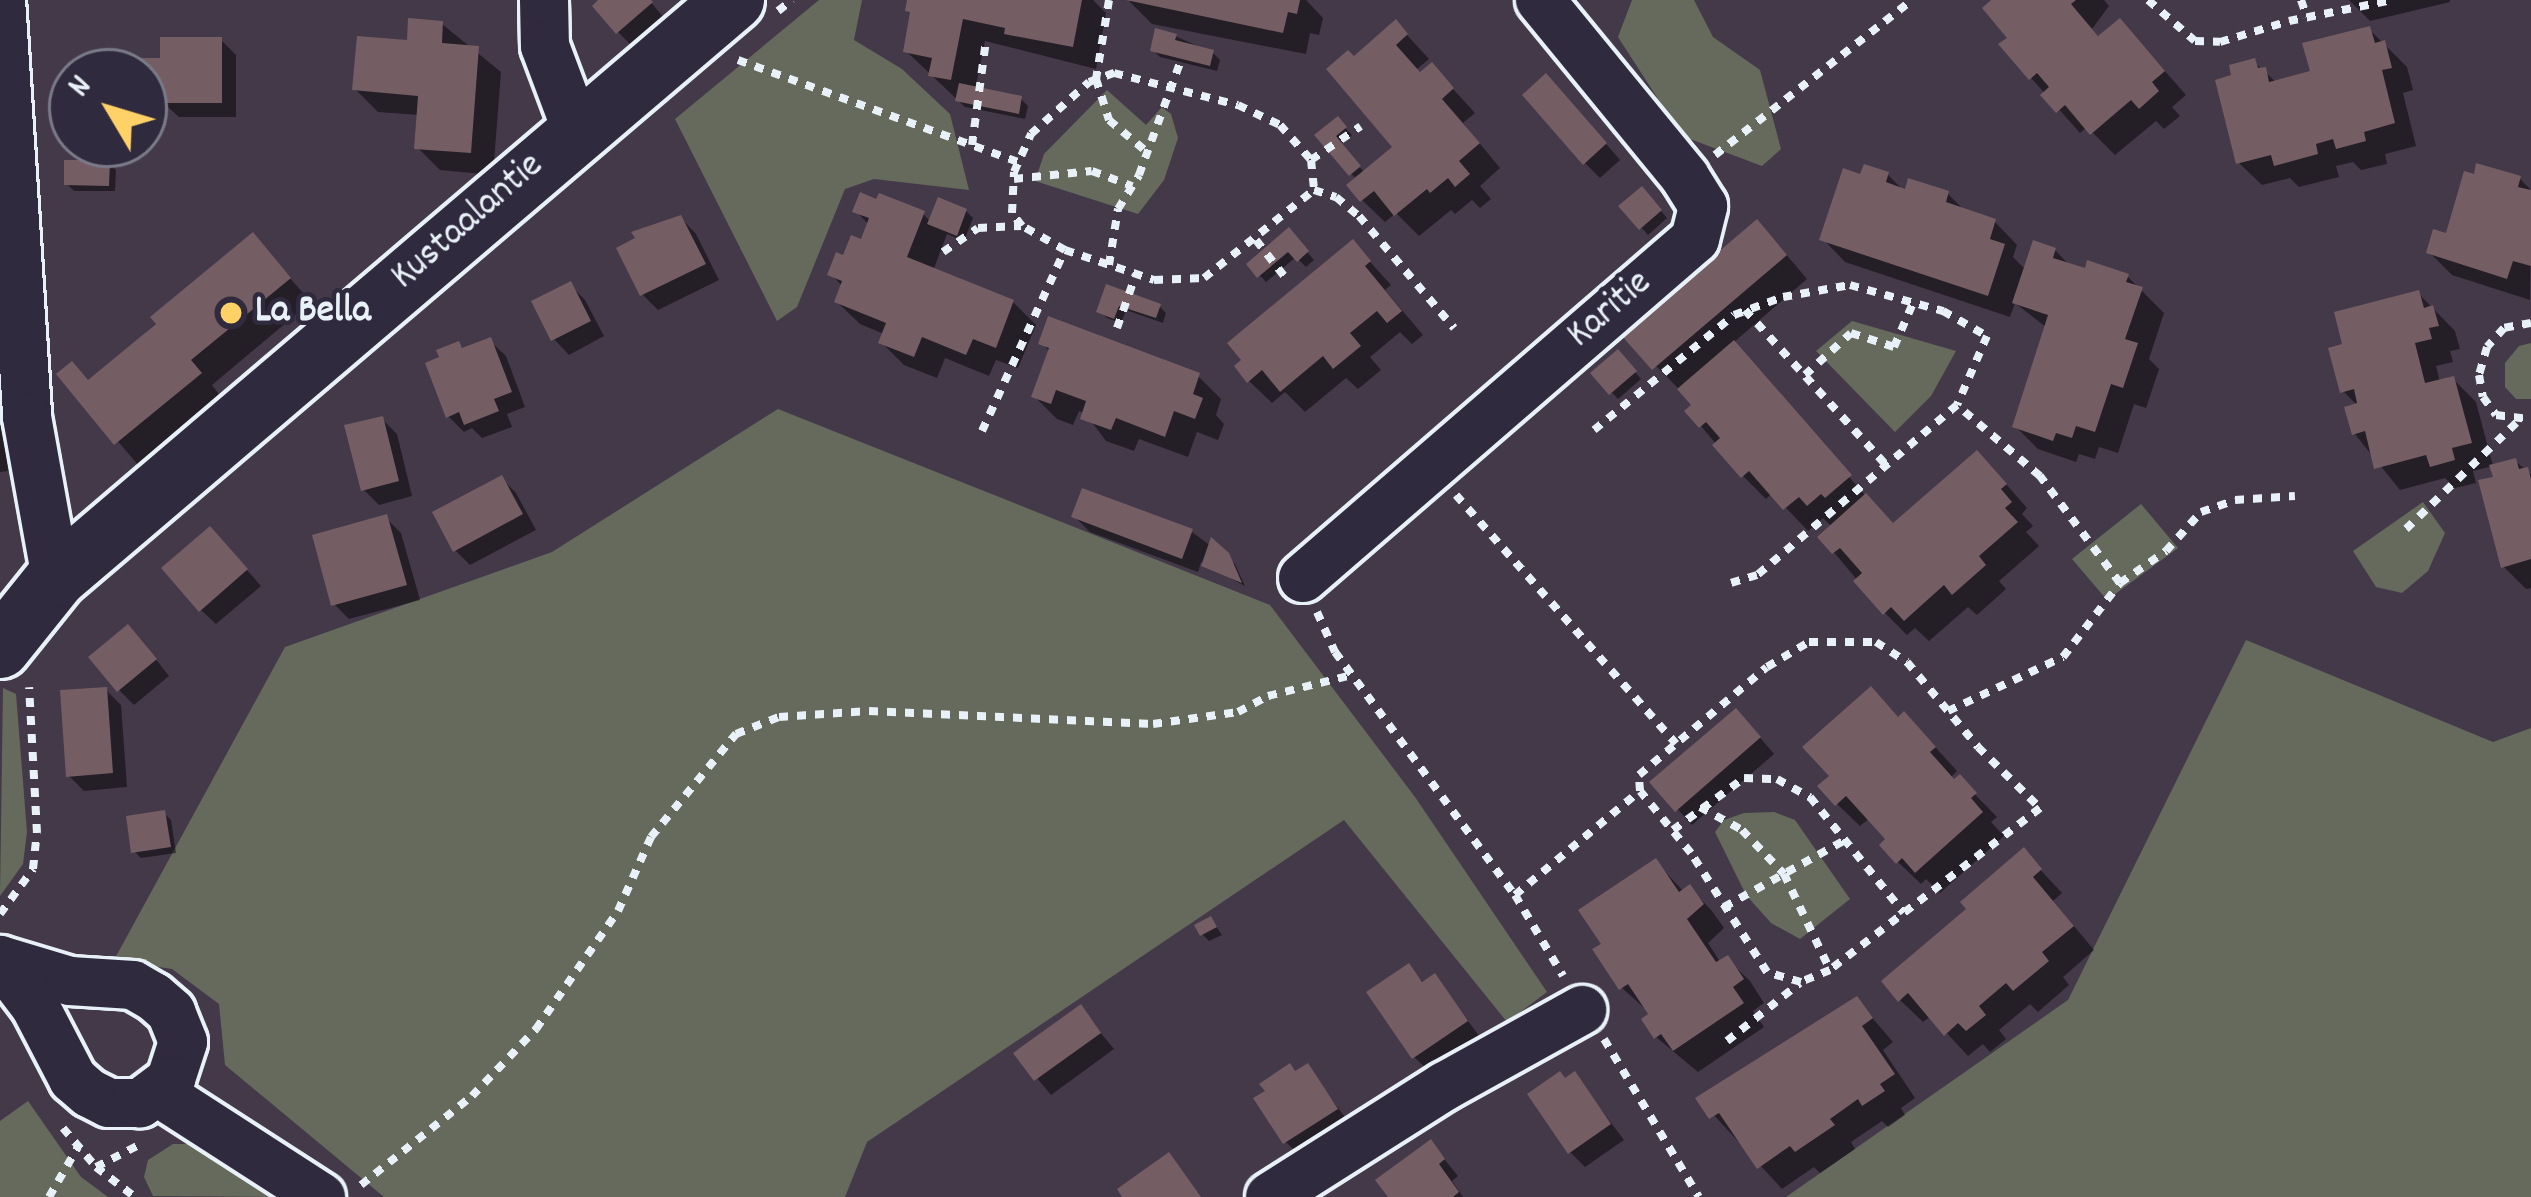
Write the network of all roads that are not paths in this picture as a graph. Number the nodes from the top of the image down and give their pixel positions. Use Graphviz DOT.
graph roads {
  1 [pos="1,0"];
  2 [pos="544,0"];
  3 [pos="1540,0"];
  4 [pos="730,27"];
  5 [pos="577,130"];
  6 [pos="1303,578"];
  7 [pos="25,616"];
  8 [pos="0,960"];
  9 [pos="1582,1010"];
  10 [pos="158,1092"];
  11 [pos="321,1197"];
  12 [pos="1270,1197"];
  1 -- 7 [label="street"];
  2 -- 5 [label="street"];
  3 -- 6 [label="street, Karitie"];
  4 -- 5 [label="main road, Kustaalantie"];
  5 -- 7 [label="main road, Kustaalantie"];
  8 -- 10 [label="street"];
  8 -- 10 [label="street"];
  9 -- 12 [label="street"];
  10 -- 11 [label="street"];
}
